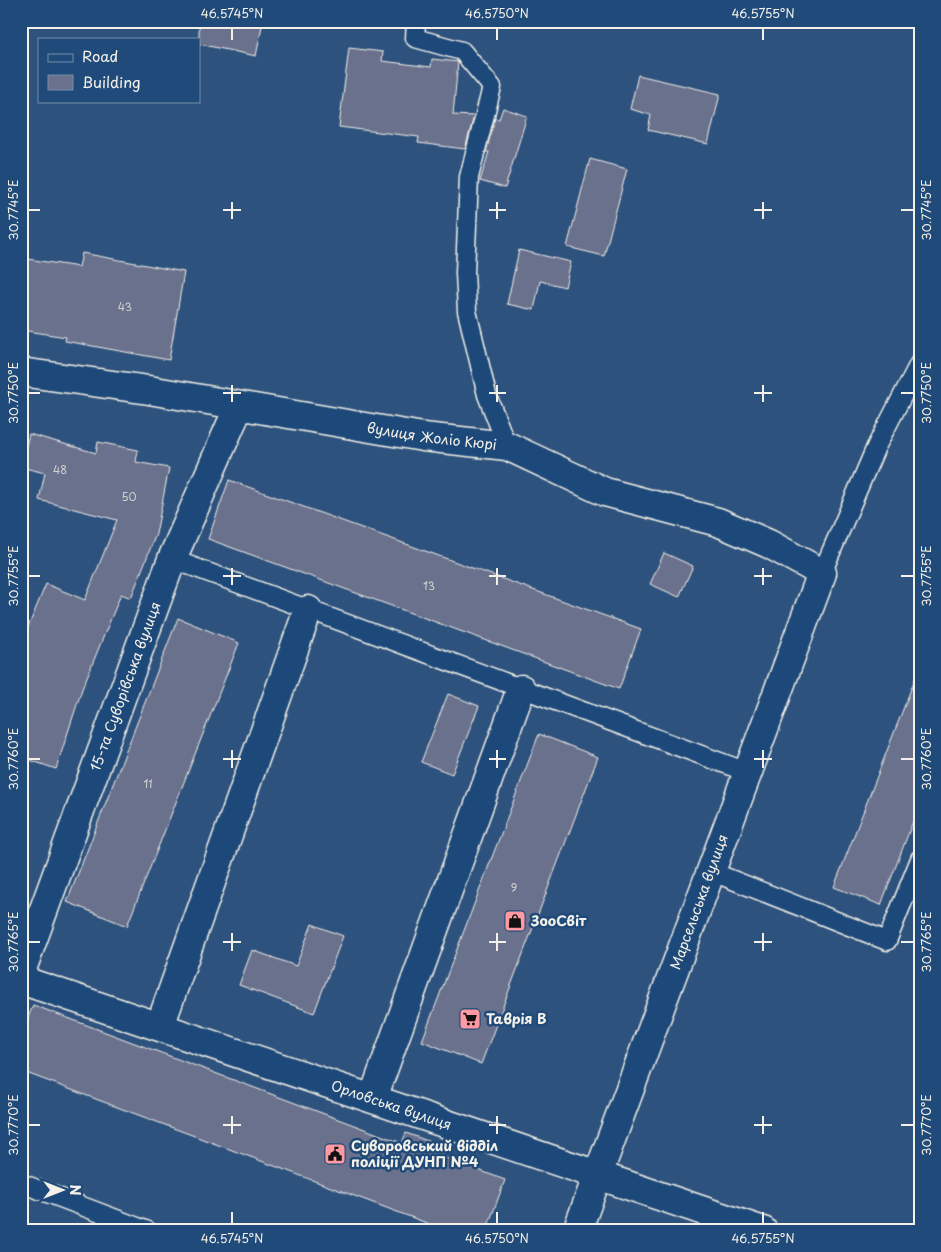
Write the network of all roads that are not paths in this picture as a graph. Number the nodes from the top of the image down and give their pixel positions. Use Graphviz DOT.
graph roads {
  1 [pos="416,21"];
  2 [pos="920,362"];
  3 [pos="21,372"];
  4 [pos="239,406"];
  5 [pos="507,446"];
  6 [pos="172,560"];
  7 [pos="822,573"];
  8 [pos="308,610"];
  9 [pos="521,689"];
  10 [pos="747,772"];
  11 [pos="920,859"];
  12 [pos="710,871"];
  13 [pos="21,972"];
  14 [pos="21,980"];
  15 [pos="160,1026"];
  16 [pos="373,1098"];
  17 [pos="598,1174"];
  18 [pos="21,1183"];
  19 [pos="148,1231"];
  20 [pos="577,1231"];
  21 [pos="763,1231"];
  1 -- 5 [label="lane"];
  2 -- 7 [label="lane"];
  3 -- 4 [label="street, вулиця Жоліо Кюрі"];
  4 -- 5 [label="street, вулиця Жоліо Кюрі"];
  4 -- 6 [label="street, 15-та Суворівська вулиця"];
  5 -- 7 [label="street, вулиця Жоліо Кюрі"];
  6 -- 8 [label="lane"];
  6 -- 13 [label="street, 15-та Суворівська вулиця"];
  7 -- 10 [label="street, Марсельська вулиця"];
  8 -- 9 [label="lane"];
  8 -- 15 [label="street"];
  9 -- 10 [label="lane"];
  9 -- 16 [label="street"];
  10 -- 12 [label="street, Марсельська вулиця"];
  11 -- 12 [label="lane"];
  12 -- 17 [label="street, Марсельська вулиця"];
  14 -- 15 [label="street, Орловська вулиця"];
  15 -- 16 [label="street, Орловська вулиця"];
  16 -- 17 [label="street, Орловська вулиця"];
  17 -- 20 [label="street, Марсельська вулиця"];
  17 -- 21 [label="street, Орловська вулиця"];
  18 -- 19 [label="lane"];
}
